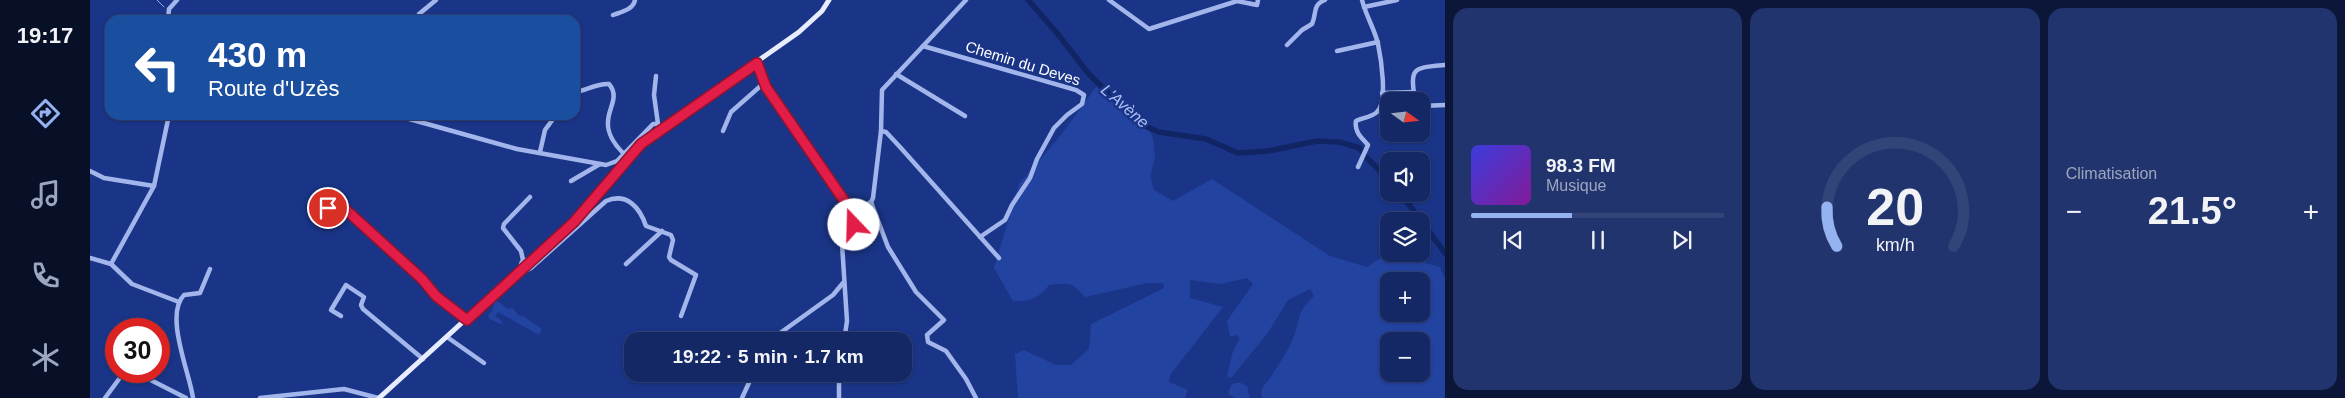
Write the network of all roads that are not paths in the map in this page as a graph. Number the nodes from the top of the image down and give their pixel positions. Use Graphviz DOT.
graph roads {
  1 [pos="177,0"];
  2 [pos="436,0"];
  3 [pos="635,0"];
  4 [pos="829,0"];
  5 [pos="966,0"];
  6 [pos="1109,0"];
  7 [pos="1258,0"];
  8 [pos="1325,0"];
  9 [pos="1362,0"];
  10 [pos="1397,0"];
  11 [pos="1364,7"];
  12 [pos="168,15"];
  13 [pos="419,15"];
  14 [pos="613,15"];
  15 [pos="1378,42"];
  16 [pos="1288,45"];
  17 [pos="923,46"];
  18 [pos="1337,51"];
  19 [pos="757,63"];
  20 [pos="1445,65"];
  21 [pos="896,74"];
  22 [pos="656,76"];
  23 [pos="764,83"];
  24 [pos="580,92"];
  25 [pos="1382,92"];
  26 [pos="1414,92"];
  27 [pos="1445,105"];
  28 [pos="1430,106"];
  29 [pos="1380,109"];
  30 [pos="965,116"];
  31 [pos="168,120"];
  32 [pos="412,120"];
  33 [pos="552,120"];
  34 [pos="660,125"];
  35 [pos="723,130"];
  36 [pos="881,131"];
  37 [pos="540,152"];
  38 [pos="623,153"];
  39 [pos="600,164"];
  40 [pos="1359,164"];
  41 [pos="90,171"];
  42 [pos="571,181"];
  43 [pos="154,186"];
  44 [pos="316,196"];
  45 [pos="530,197"];
  46 [pos="871,202"];
  47 [pos="852,212"];
  48 [pos="662,231"];
  49 [pos="980,237"];
  50 [pos="90,258"];
  51 [pos="999,258"];
  52 [pos="523,260"];
  53 [pos="111,264"];
  54 [pos="626,264"];
  55 [pos="530,265"];
  56 [pos="210,269"];
  57 [pos="523,269"];
  58 [pos="844,283"];
  59 [pos="179,302"];
  60 [pos="341,316"];
  61 [pos="681,316"];
  62 [pos="467,320"];
  63 [pos="782,332"];
  64 [pos="845,332"];
  65 [pos="447,337"];
  66 [pos="423,359"];
  67 [pos="484,363"];
  68 [pos="749,382"];
  69 [pos="839,382"];
  70 [pos="116,383"];
  71 [pos="157,383"];
  72 [pos="105,398"];
  73 [pos="186,398"];
  74 [pos="193,398"];
  75 [pos="260,398"];
  76 [pos="379,398"];
  77 [pos="742,398"];
  78 [pos="839,398"];
  79 [pos="976,398"];
  1 -- 12 [label="street"];
  2 -- 13 [label="street"];
  3 -- 14 [label="street"];
  4 -- 19 [label="main road"];
  5 -- 17 [label="street"];
  6 -- 7 [label="street"];
  8 -- 16 [label="street"];
  9 -- 11 [label="street"];
  10 -- 11 [label="street"];
  11 -- 15 [label="street"];
  15 -- 18 [label="street"];
  15 -- 25 [label="street"];
  17 -- 21 [label="street"];
  17 -- 49 [label="street, Chemin du Deves"];
  19 -- 23 [label="street"];
  19 -- 34 [label="main road"];
  20 -- 26 [label="street"];
  21 -- 30 [label="street"];
  21 -- 36 [label="street"];
  22 -- 34 [label="street"];
  23 -- 35 [label="street"];
  23 -- 47 [label="street"];
  24 -- 38 [label="street"];
  27 -- 28 [label="street"];
  29 -- 40 [label="street"];
  31 -- 43 [label="street"];
  32 -- 37 [label="street"];
  33 -- 37 [label="street"];
  34 -- 38 [label="street"];
  34 -- 55 [label="main road"];
  36 -- 46 [label="street"];
  36 -- 49 [label="street"];
  37 -- 39 [label="street"];
  38 -- 39 [label="street"];
  39 -- 42 [label="street"];
  41 -- 43 [label="street"];
  43 -- 53 [label="street"];
  44 -- 62 [label="street"];
  45 -- 52 [label="street"];
  46 -- 47 [label="street"];
  46 -- 79 [label="street"];
  47 -- 58 [label="street"];
  48 -- 54 [label="street"];
  48 -- 55 [label="street"];
  48 -- 61 [label="street"];
  49 -- 51 [label="street"];
  50 -- 53 [label="street"];
  52 -- 55 [label="street"];
  52 -- 57 [label="street"];
  53 -- 59 [label="street"];
  55 -- 57 [label="main road"];
  56 -- 59 [label="street"];
  57 -- 62 [label="main road"];
  58 -- 63 [label="street"];
  58 -- 64 [label="street"];
  59 -- 74 [label="street"];
  60 -- 66 [label="street"];
  62 -- 65 [label="main road"];
  65 -- 66 [label="main road"];
  65 -- 67 [label="street"];
  66 -- 76 [label="main road"];
  68 -- 77 [label="street"];
  69 -- 78 [label="street"];
  70 -- 72 [label="street"];
  71 -- 73 [label="street"];
  75 -- 76 [label="street"];
}
